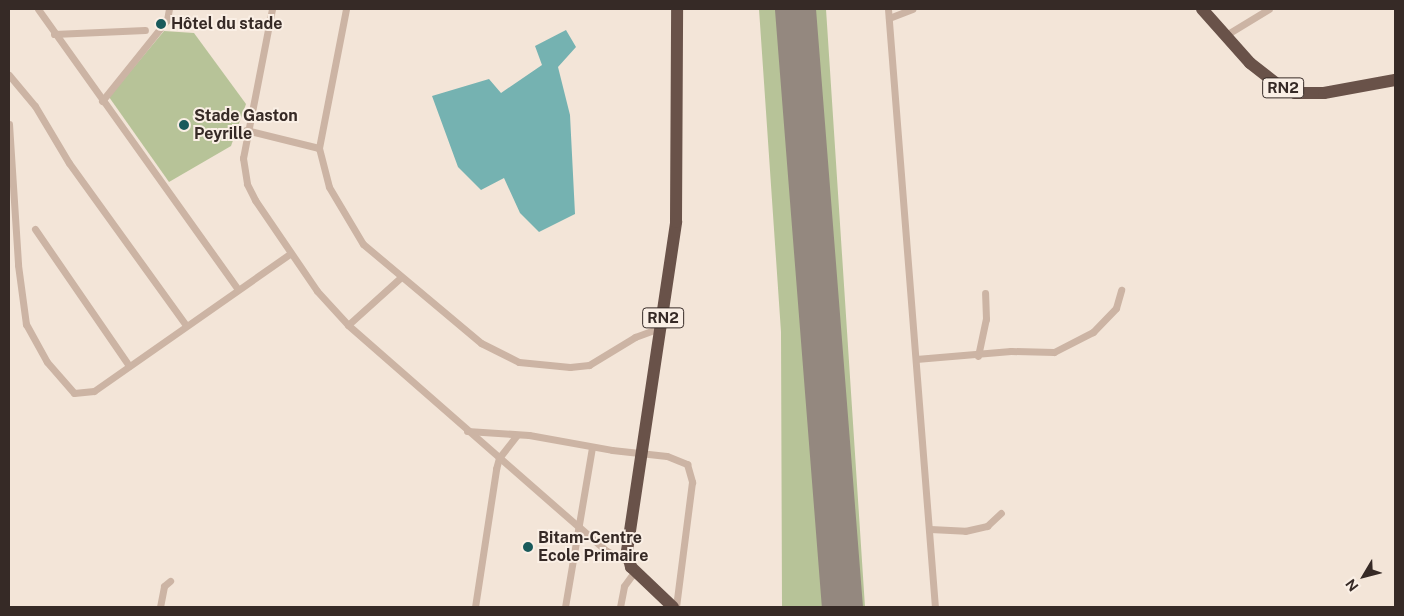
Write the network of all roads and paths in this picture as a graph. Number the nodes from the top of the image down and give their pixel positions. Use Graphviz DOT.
graph roads {
  1 [pos="38,9"];
  2 [pos="169,9"];
  3 [pos="272,9"];
  4 [pos="346,9"];
  5 [pos="677,9"];
  6 [pos="888,9"];
  7 [pos="912,9"];
  8 [pos="1202,9"];
  9 [pos="1269,9"];
  10 [pos="889,18"];
  11 [pos="145,30"];
  12 [pos="54,34"];
  13 [pos="1226,35"];
  14 [pos="9,74"];
  15 [pos="1395,80"];
  16 [pos="102,101"];
  17 [pos="9,124"];
  18 [pos="246,130"];
  19 [pos="319,148"];
  20 [pos="35,229"];
  21 [pos="290,254"];
  22 [pos="400,278"];
  23 [pos="238,288"];
  24 [pos="1122,290"];
  25 [pos="985,293"];
  26 [pos="186,325"];
  27 [pos="348,325"];
  28 [pos="662,327"];
  29 [pos="978,356"];
  30 [pos="916,359"];
  31 [pos="129,366"];
  32 [pos="467,431"];
  33 [pos="517,435"];
  34 [pos="592,447"];
  35 [pos="641,454"];
  36 [pos="499,458"];
  37 [pos="1000,513"];
  38 [pos="579,527"];
  39 [pos="930,529"];
  40 [pos="632,566"];
  41 [pos="170,581"];
  42 [pos="160,607"];
  43 [pos="475,607"];
  44 [pos="566,607"];
  45 [pos="620,607"];
  46 [pos="674,607"];
  47 [pos="935,607"];
  1 -- 12 [label="street"];
  2 -- 16 [label="street"];
  3 -- 18 [label="street"];
  4 -- 19 [label="street"];
  5 -- 28 [label="highway, RN2"];
  6 -- 10 [label="street"];
  7 -- 10 [label="street"];
  8 -- 13 [label="highway, RN2"];
  9 -- 13 [label="street"];
  10 -- 30 [label="street"];
  11 -- 12 [label="street"];
  12 -- 16 [label="street"];
  13 -- 15 [label="highway, RN2"];
  14 -- 26 [label="street"];
  16 -- 23 [label="street"];
  17 -- 31 [label="street"];
  18 -- 19 [label="street"];
  18 -- 21 [label="street"];
  19 -- 22 [label="street"];
  20 -- 31 [label="street"];
  21 -- 23 [label="street"];
  21 -- 27 [label="street"];
  22 -- 27 [label="street"];
  22 -- 28 [label="street"];
  23 -- 26 [label="street"];
  24 -- 29 [label="street"];
  25 -- 29 [label="street"];
  26 -- 31 [label="street"];
  27 -- 32 [label="street"];
  28 -- 35 [label="highway, RN2"];
  29 -- 30 [label="street"];
  30 -- 39 [label="street"];
  32 -- 33 [label="street"];
  32 -- 36 [label="street"];
  33 -- 34 [label="street"];
  33 -- 36 [label="street"];
  34 -- 35 [label="street"];
  34 -- 38 [label="street"];
  35 -- 40 [label="highway, RN2"];
  35 -- 46 [label="street"];
  36 -- 38 [label="street"];
  36 -- 43 [label="street"];
  37 -- 39 [label="street"];
  38 -- 40 [label="street"];
  38 -- 44 [label="street"];
  39 -- 47 [label="street"];
  40 -- 45 [label="street"];
  40 -- 46 [label="highway"];
  41 -- 42 [label="street"];
}
